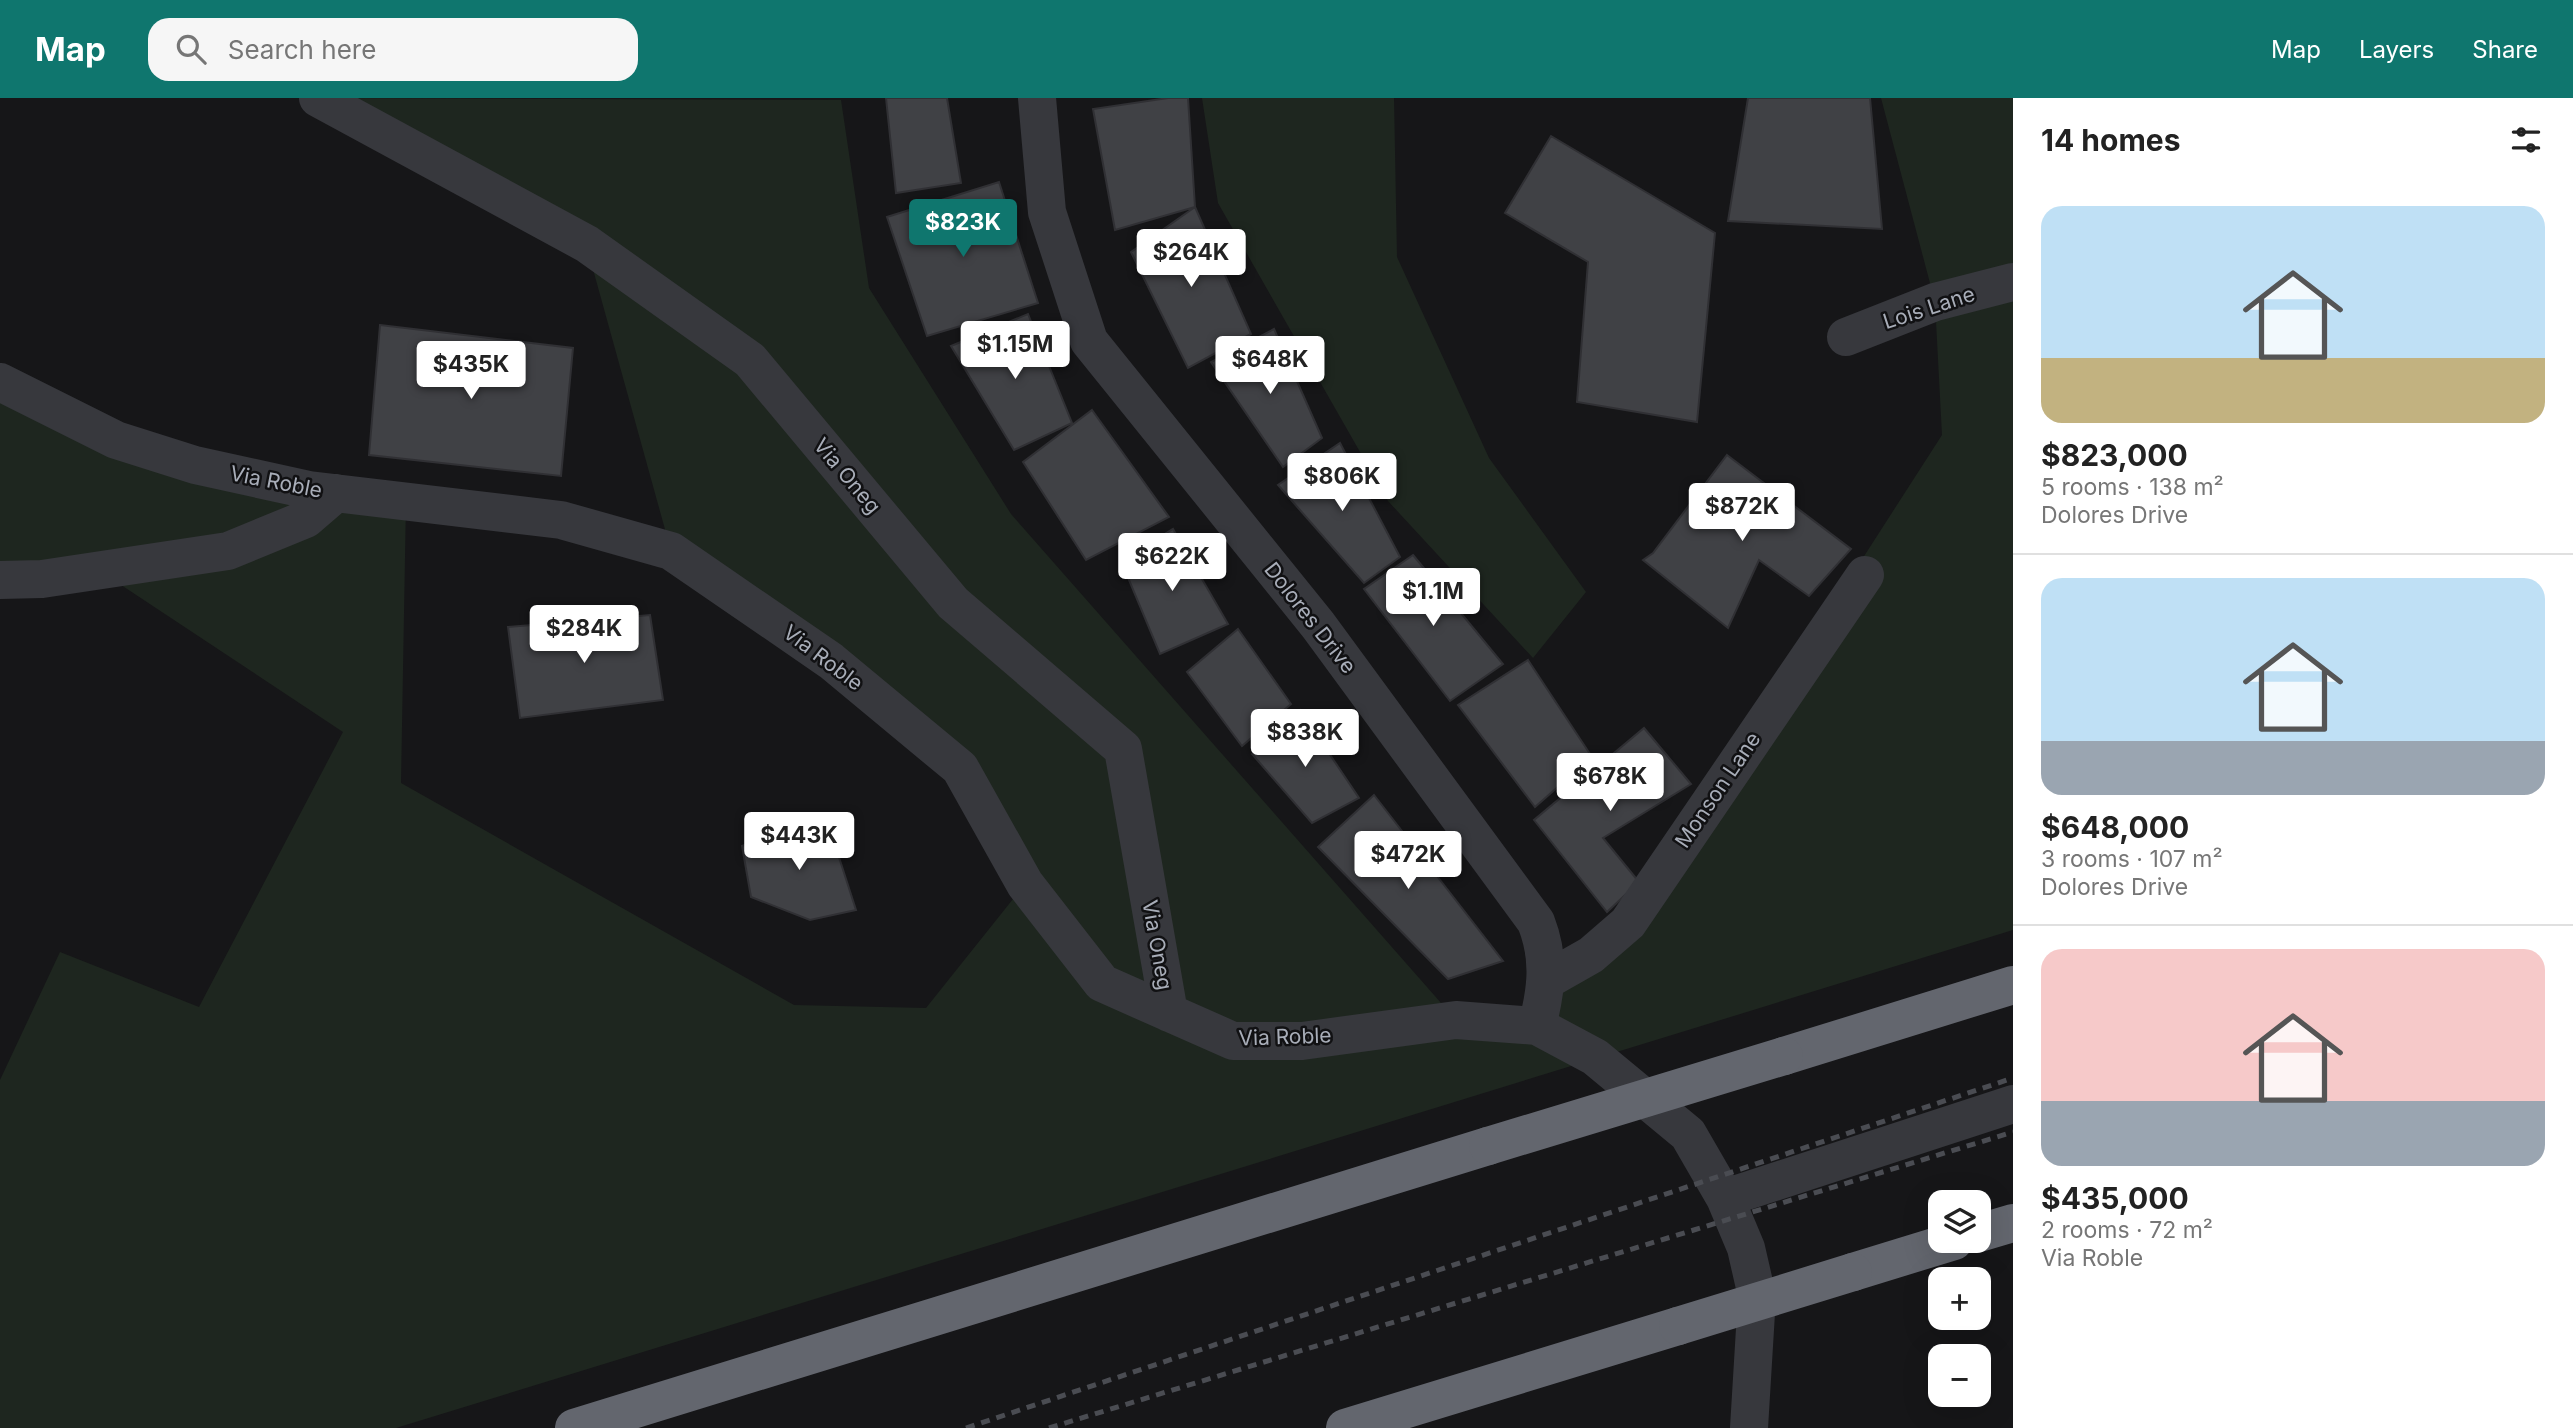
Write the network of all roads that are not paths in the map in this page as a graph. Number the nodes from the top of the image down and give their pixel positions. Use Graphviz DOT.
graph roads {
  1 [pos="318,98"];
  2 [pos="1037,98"];
  3 [pos="2013,282"];
  4 [pos="1846,337"];
  5 [pos="0,383"];
  6 [pos="336,493"];
  7 [pos="1865,575"];
  8 [pos="0,580"];
  9 [pos="1547,980"];
  10 [pos="2013,985"];
  11 [pos="1169,1013"];
  12 [pos="1537,1026"];
  13 [pos="2013,1104"];
  14 [pos="1725,1198"];
  15 [pos="2013,1223"];
  16 [pos="1991,1229"];
  17 [pos="1928,1249"];
  18 [pos="574,1428"];
  19 [pos="1345,1428"];
  20 [pos="1749,1428"];
  1 -- 11 [label="street, Via Oneg"];
  2 -- 9 [label="street, Dolores Drive"];
  3 -- 4 [label="street, Lois Lane"];
  5 -- 6 [label="street, Via Roble"];
  6 -- 8 [label="street"];
  6 -- 11 [label="street, Via Roble"];
  7 -- 9 [label="street, Monson Lane"];
  9 -- 12 [label="street, Dolores Drive"];
  10 -- 18 [label="highway, bridge"];
  11 -- 12 [label="street, Via Roble"];
  12 -- 14 [label="street"];
  13 -- 14 [label="street"];
  14 -- 20 [label="street"];
  15 -- 16 [label="highway"];
  17 -- 19 [label="highway, bridge"];
}
